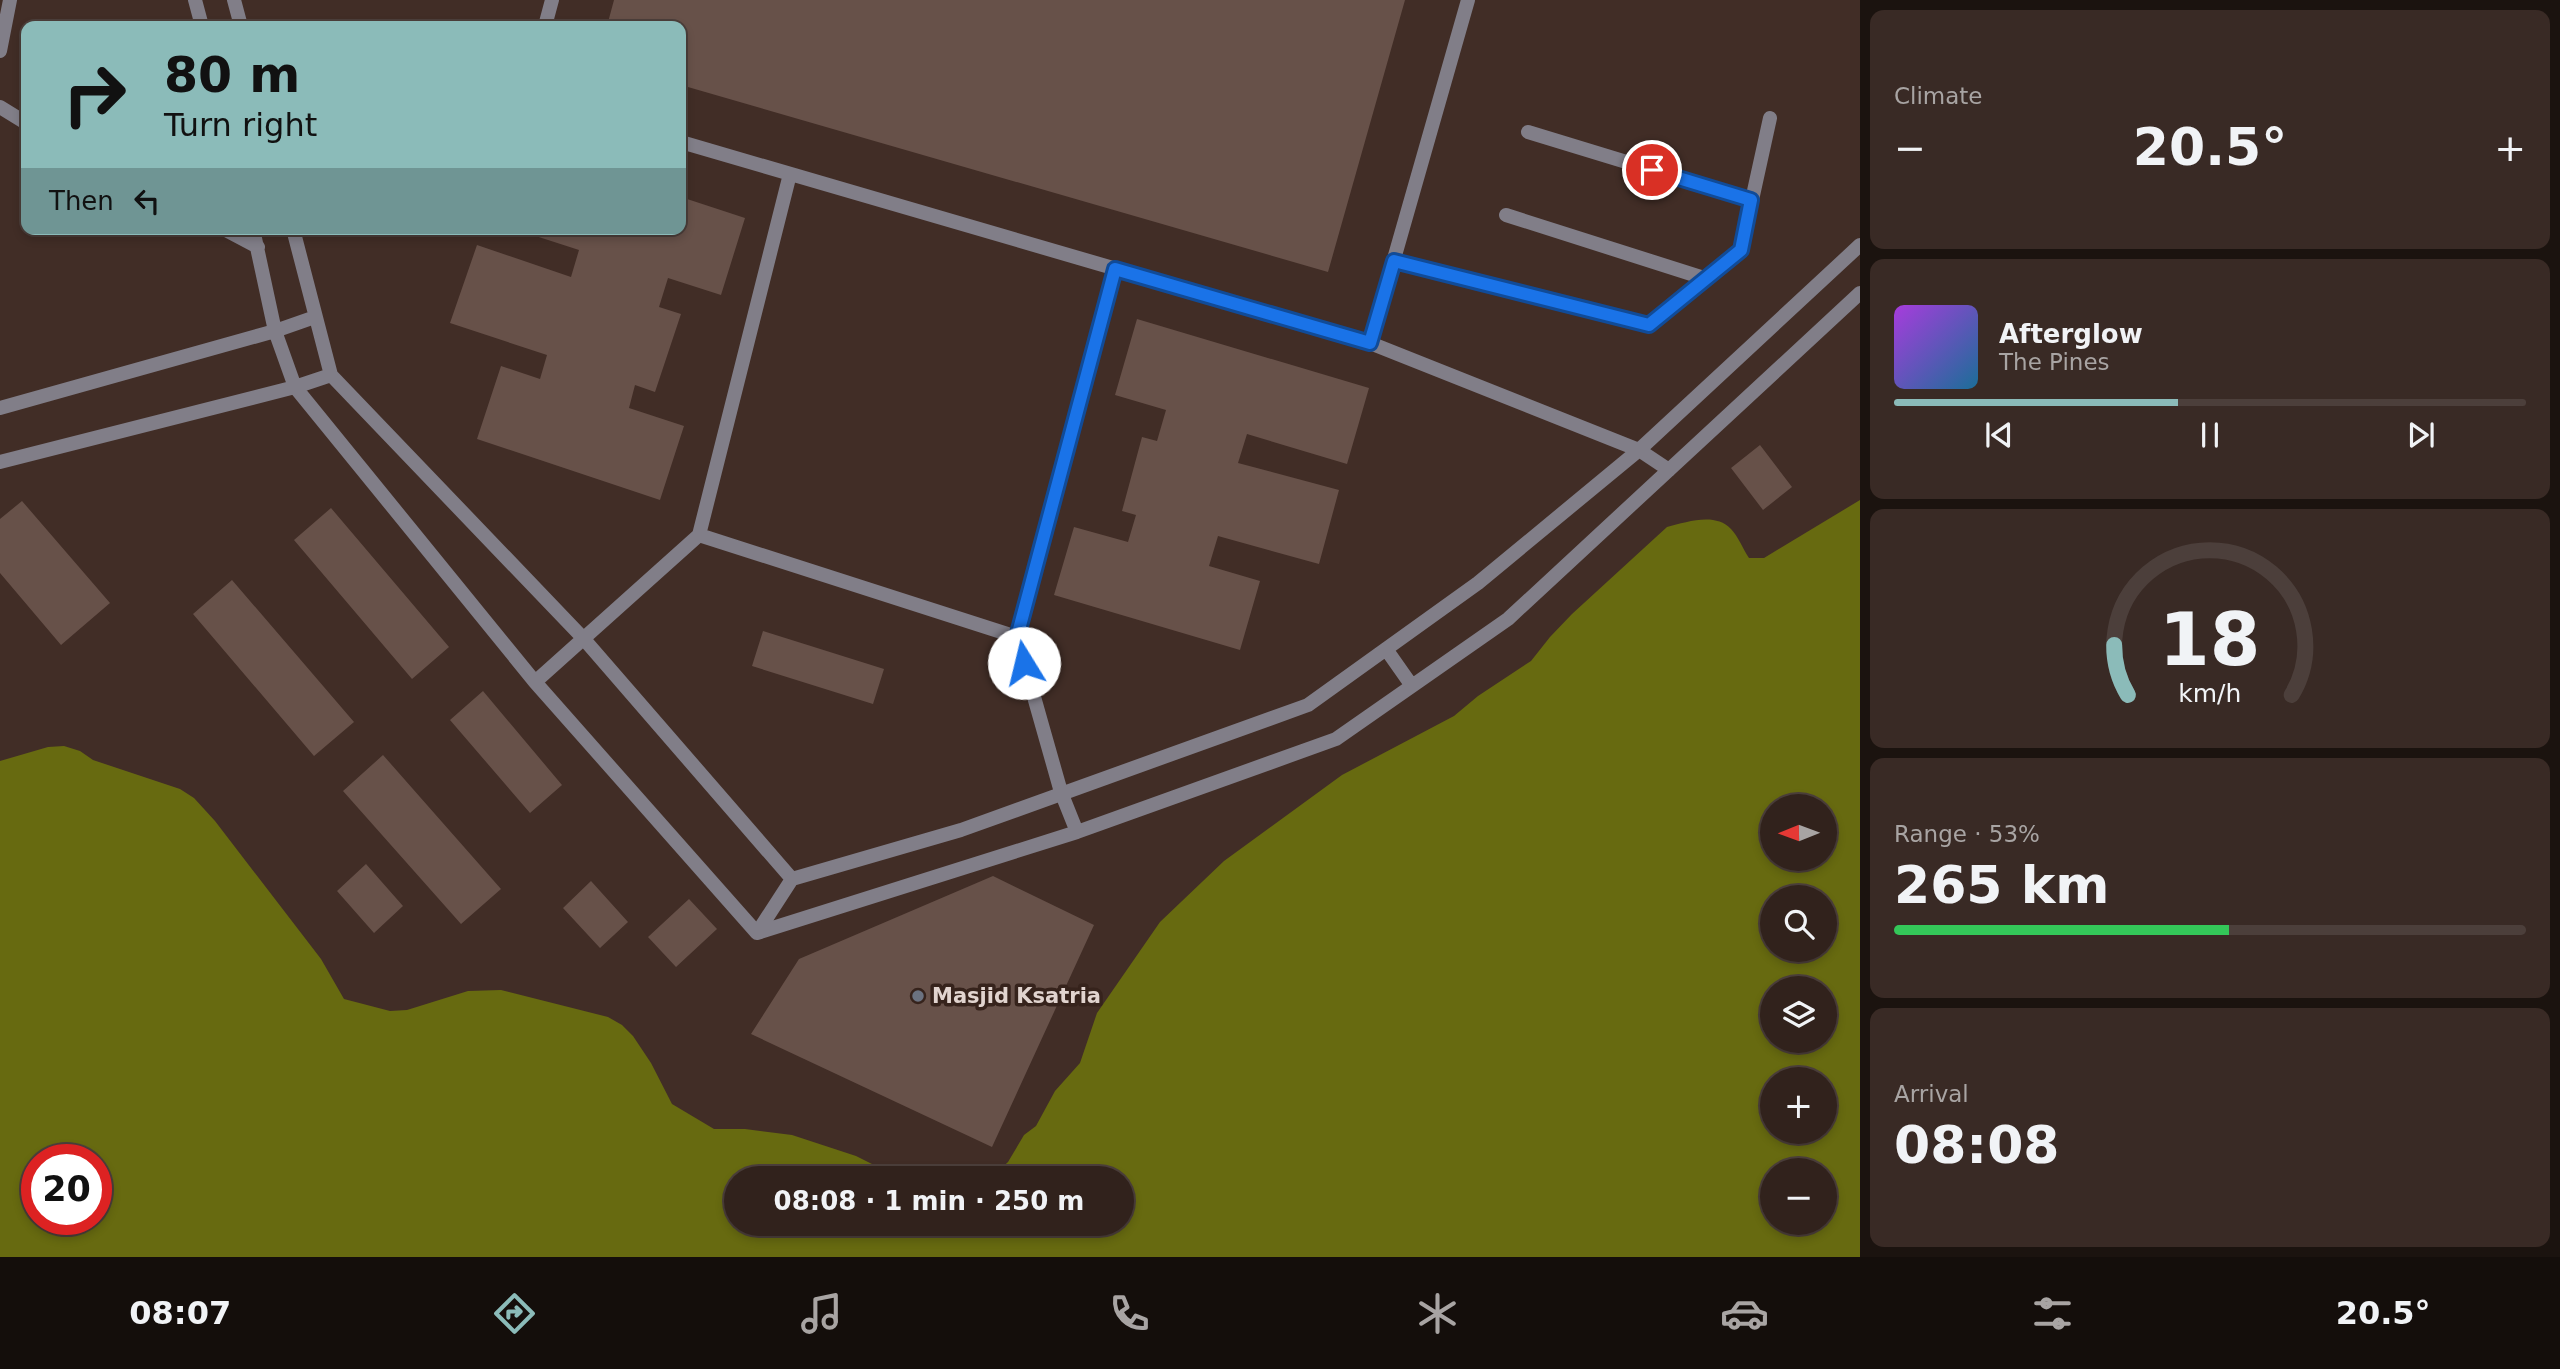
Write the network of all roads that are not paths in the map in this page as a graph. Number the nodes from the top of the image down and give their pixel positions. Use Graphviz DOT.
graph roads {
  1 [pos="10,0"];
  2 [pos="195,0"];
  3 [pos="234,0"];
  4 [pos="552,0"];
  5 [pos="1468,0"];
  6 [pos="201,21"];
  7 [pos="240,21"];
  8 [pos="546,21"];
  9 [pos="0,51"];
  10 [pos="0,107"];
  11 [pos="1770,118"];
  12 [pos="21,120"];
  13 [pos="1528,132"];
  14 [pos="686,143"];
  15 [pos="790,174"];
  16 [pos="1751,200"];
  17 [pos="1506,215"];
  18 [pos="236,235"];
  19 [pos="255,235"];
  20 [pos="294,235"];
  21 [pos="1860,246"];
  22 [pos="258,247"];
  23 [pos="1394,261"];
  24 [pos="1115,269"];
  25 [pos="1707,279"];
  26 [pos="1860,293"];
  27 [pos="315,317"];
  28 [pos="275,331"];
  29 [pos="1370,343"];
  30 [pos="331,376"];
  31 [pos="295,387"];
  32 [pos="0,408"];
  33 [pos="1639,450"];
  34 [pos="0,462"];
  35 [pos="1669,470"];
  36 [pos="699,536"];
  37 [pos="1017,637"];
  38 [pos="583,638"];
  39 [pos="1386,649"];
  40 [pos="535,682"];
  41 [pos="1412,686"];
  42 [pos="1061,792"];
  43 [pos="1077,832"];
  44 [pos="792,879"];
  45 [pos="757,933"];
  1 -- 9 [label="lane"];
  2 -- 6 [label="lane"];
  3 -- 7 [label="lane"];
  4 -- 8 [label="lane"];
  5 -- 23 [label="lane"];
  10 -- 12 [label="lane"];
  11 -- 16 [label="lane"];
  13 -- 16 [label="lane"];
  14 -- 15 [label="lane"];
  15 -- 24 [label="lane"];
  15 -- 36 [label="lane"];
  16 -- 25 [label="lane"];
  17 -- 25 [label="lane"];
  18 -- 22 [label="lane"];
  19 -- 22 [label="lane"];
  20 -- 27 [label="lane"];
  21 -- 33 [label="lane"];
  22 -- 28 [label="lane"];
  23 -- 25 [label="lane"];
  23 -- 29 [label="lane"];
  24 -- 29 [label="lane"];
  24 -- 37 [label="lane"];
  26 -- 35 [label="lane"];
  27 -- 28 [label="lane"];
  27 -- 30 [label="lane"];
  28 -- 31 [label="lane"];
  28 -- 32 [label="lane"];
  29 -- 33 [label="lane"];
  30 -- 31 [label="lane"];
  30 -- 38 [label="lane"];
  31 -- 34 [label="lane"];
  31 -- 40 [label="lane"];
  33 -- 35 [label="lane"];
  33 -- 39 [label="lane"];
  35 -- 41 [label="lane"];
  36 -- 37 [label="lane"];
  36 -- 38 [label="lane"];
  37 -- 42 [label="lane"];
  38 -- 40 [label="lane"];
  38 -- 44 [label="lane"];
  39 -- 41 [label="lane"];
  39 -- 42 [label="lane"];
  40 -- 45 [label="lane"];
  41 -- 43 [label="lane"];
  42 -- 43 [label="lane"];
  42 -- 44 [label="lane"];
  43 -- 45 [label="lane"];
  44 -- 45 [label="lane"];
}
